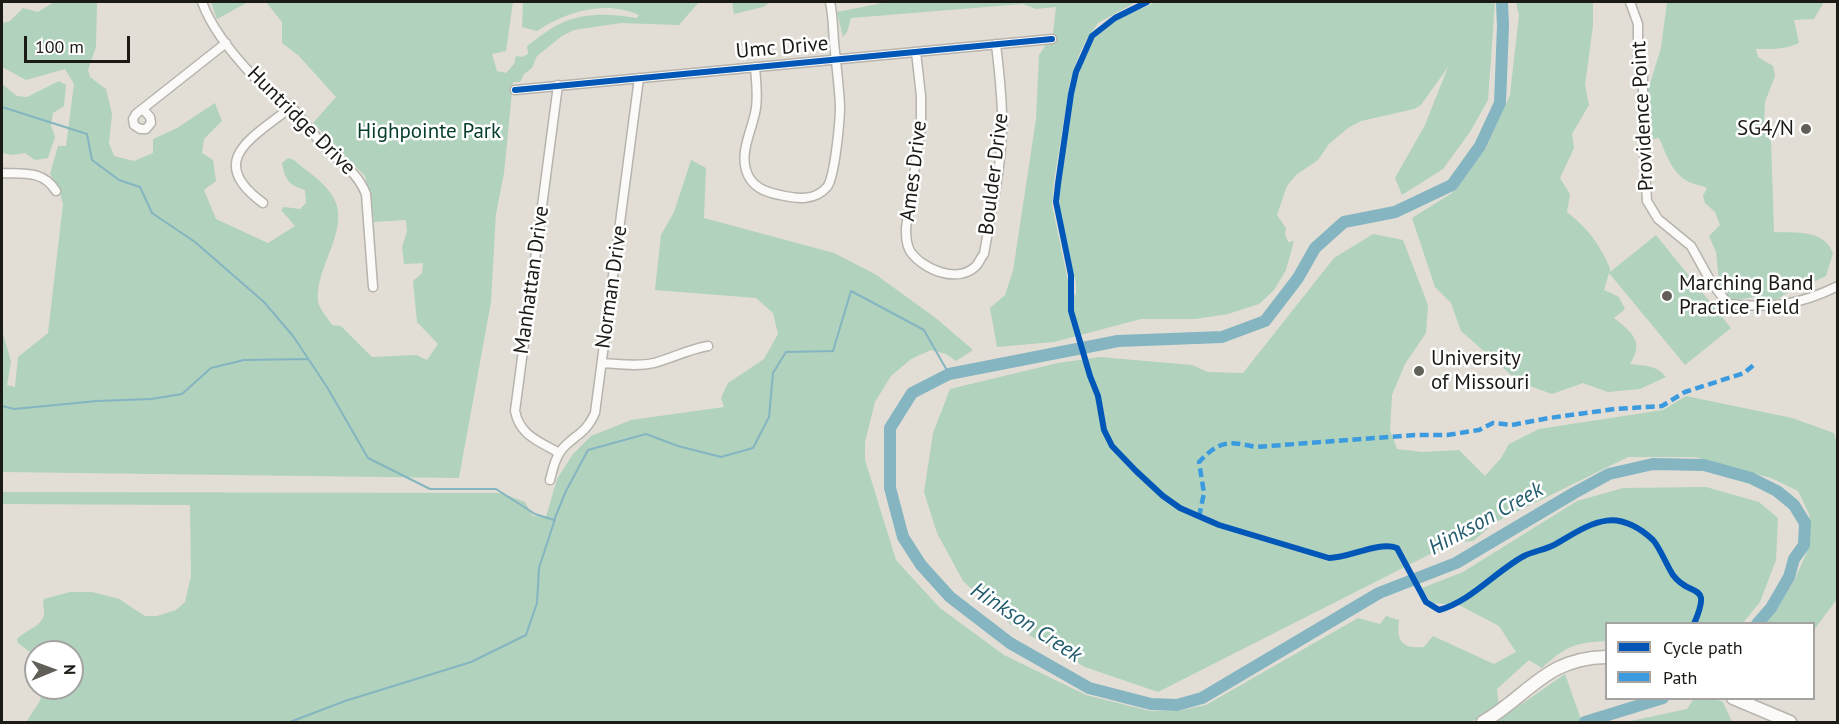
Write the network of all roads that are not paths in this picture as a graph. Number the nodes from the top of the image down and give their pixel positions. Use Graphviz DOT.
graph roads {
  1 [pos="202,2"];
  2 [pos="830,2"];
  3 [pos="1630,2"];
  4 [pos="1052,39"];
  5 [pos="226,43"];
  6 [pos="996,44"];
  7 [pos="916,52"];
  8 [pos="836,60"];
  9 [pos="755,67"];
  10 [pos="639,78"];
  11 [pos="558,85"];
  12 [pos="515,90"];
  13 [pos="291,107"];
  14 [pos="143,109"];
  15 [pos="2,173"];
  16 [pos="56,191"];
  17 [pos="263,203"];
  18 [pos="942,273"];
  19 [pos="1838,286"];
  20 [pos="373,287"];
  21 [pos="708,346"];
  22 [pos="602,363"];
  23 [pos="560,453"];
  24 [pos="550,480"];
  25 [pos="1605,657"];
  26 [pos="1735,700"];
  27 [pos="1484,723"];
  28 [pos="1790,723"];
  1 -- 5 [label="street, Huntridge Drive"];
  2 -- 8 [label="street"];
  3 -- 19 [label="street, Providence Point"];
  4 -- 6 [label="street, Umc Drive"];
  5 -- 13 [label="street, Huntridge Drive"];
  5 -- 14 [label="street"];
  6 -- 7 [label="street, Umc Drive"];
  6 -- 18 [label="street, Boulder Drive"];
  7 -- 8 [label="street, Umc Drive"];
  7 -- 18 [label="street, Ames Drive"];
  8 -- 9 [label="street, Umc Drive"];
  8 -- 9 [label="street"];
  9 -- 10 [label="street, Umc Drive"];
  10 -- 11 [label="street, Umc Drive"];
  10 -- 22 [label="street, Norman Drive"];
  11 -- 12 [label="street, Umc Drive"];
  11 -- 23 [label="street, Manhattan Drive"];
  13 -- 17 [label="street"];
  13 -- 20 [label="street, Huntridge Drive"];
  15 -- 16 [label="street"];
  21 -- 22 [label="street"];
  22 -- 23 [label="street, Norman Drive"];
  23 -- 24 [label="street, Norman Drive"];
  25 -- 27 [label="street"];
  26 -- 28 [label="street"];
}
